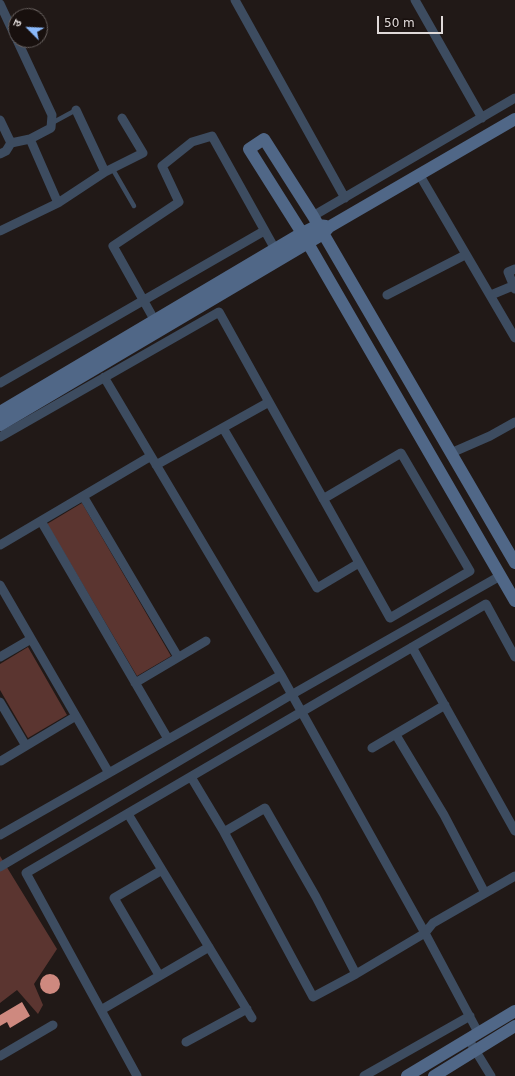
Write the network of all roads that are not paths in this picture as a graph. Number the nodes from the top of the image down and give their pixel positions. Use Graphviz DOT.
graph roads {
  1 [pos="234,0"];
  2 [pos="415,0"];
  3 [pos="0,4"];
  4 [pos="8,22"];
  5 [pos="20,48"];
  6 [pos="515,98"];
  7 [pos="76,110"];
  8 [pos="122,118"];
  9 [pos="482,118"];
  10 [pos="515,119"];
  11 [pos="0,120"];
  12 [pos="52,123"];
  13 [pos="30,139"];
  14 [pos="11,143"];
  15 [pos="0,154"];
  16 [pos="109,170"];
  17 [pos="419,174"];
  18 [pos="345,198"];
  19 [pos="58,203"];
  20 [pos="134,206"];
  21 [pos="321,226"];
  22 [pos="0,230"];
  23 [pos="264,230"];
  24 [pos="305,238"];
  25 [pos="275,250"];
  26 [pos="465,255"];
  27 [pos="515,268"];
  28 [pos="515,287"];
  29 [pos="492,295"];
  30 [pos="387,296"];
  31 [pos="144,300"];
  32 [pos="155,320"];
  33 [pos="515,338"];
  34 [pos="104,377"];
  35 [pos="0,383"];
  36 [pos="269,402"];
  37 [pos="0,412"];
  38 [pos="515,422"];
  39 [pos="0,425"];
  40 [pos="223,428"];
  41 [pos="0,437"];
  42 [pos="450,452"];
  43 [pos="151,456"];
  44 [pos="156,465"];
  45 [pos="83,496"];
  46 [pos="323,499"];
  47 [pos="41,521"];
  48 [pos="0,545"];
  49 [pos="359,563"];
  50 [pos="515,563"];
  51 [pos="500,576"];
  52 [pos="0,586"];
  53 [pos="515,601"];
  54 [pos="31,639"];
  55 [pos="206,641"];
  56 [pos="412,647"];
  57 [pos="0,657"];
  58 [pos="178,657"];
  59 [pos="515,657"];
  60 [pos="281,676"];
  61 [pos="135,683"];
  62 [pos="291,695"];
  63 [pos="0,702"];
  64 [pos="445,705"];
  65 [pos="301,712"];
  66 [pos="76,716"];
  67 [pos="396,735"];
  68 [pos="168,739"];
  69 [pos="26,746"];
  70 [pos="372,748"];
  71 [pos="1,761"];
  72 [pos="109,773"];
  73 [pos="191,776"];
  74 [pos="128,814"];
  75 [pos="515,831"];
  76 [pos="224,832"];
  77 [pos="0,835"];
  78 [pos="0,867"];
  79 [pos="162,870"];
  80 [pos="515,876"];
  81 [pos="485,893"];
  82 [pos="425,933"];
  83 [pos="209,947"];
  84 [pos="356,974"];
  85 [pos="159,976"];
  86 [pos="247,1009"];
  87 [pos="101,1010"];
  88 [pos="515,1012"];
  89 [pos="470,1016"];
  90 [pos="252,1018"];
  91 [pos="53,1025"];
  92 [pos="515,1026"];
  93 [pos="474,1037"];
  94 [pos="186,1042"];
  95 [pos="476,1051"];
  96 [pos="0,1056"];
  97 [pos="137,1076"];
  98 [pos="364,1076"];
  99 [pos="407,1076"];
  100 [pos="434,1076"];
  101 [pos="492,1076"];
  1 -- 18 [label="street"];
  2 -- 9 [label="street"];
  3 -- 4 [label="street"];
  5 -- 12 [label="street"];
  6 -- 9 [label="street"];
  7 -- 12 [label="lane"];
  7 -- 16 [label="street"];
  8 -- 16 [label="street"];
  9 -- 18 [label="street"];
  10 -- 17 [label="street"];
  11 -- 14 [label="street"];
  12 -- 13 [label="street"];
  13 -- 14 [label="street"];
  13 -- 19 [label="street"];
  14 -- 15 [label="street"];
  16 -- 19 [label="street"];
  16 -- 20 [label="lane"];
  17 -- 21 [label="street"];
  17 -- 26 [label="street"];
  18 -- 21 [label="street"];
  19 -- 22 [label="street"];
  21 -- 24 [label="street"];
  21 -- 24 [label="street"];
  21 -- 42 [label="street"];
  23 -- 25 [label="street"];
  23 -- 31 [label="street"];
  23 -- 31 [label="street"];
  24 -- 25 [label="street"];
  24 -- 39 [label="street"];
  24 -- 51 [label="street"];
  25 -- 32 [label="street"];
  26 -- 29 [label="street"];
  26 -- 30 [label="street"];
  27 -- 28 [label="street"];
  28 -- 29 [label="street"];
  29 -- 33 [label="street"];
  31 -- 32 [label="street"];
  31 -- 35 [label="street"];
  32 -- 37 [label="street"];
  34 -- 36 [label="street"];
  34 -- 41 [label="street"];
  34 -- 43 [label="street"];
  36 -- 40 [label="street"];
  36 -- 46 [label="street"];
  38 -- 42 [label="street"];
  40 -- 44 [label="street"];
  40 -- 49 [label="street"];
  42 -- 50 [label="street"];
  43 -- 44 [label="street"];
  43 -- 45 [label="street"];
  44 -- 60 [label="street"];
  45 -- 47 [label="street"];
  45 -- 58 [label="street"];
  46 -- 49 [label="street"];
  46 -- 49 [label="street"];
  47 -- 48 [label="street"];
  47 -- 61 [label="street"];
  51 -- 53 [label="street"];
  51 -- 62 [label="street"];
  52 -- 54 [label="street"];
  54 -- 57 [label="street"];
  54 -- 66 [label="street"];
  55 -- 58 [label="street"];
  56 -- 59 [label="street"];
  56 -- 64 [label="street"];
  56 -- 65 [label="street"];
  58 -- 61 [label="street"];
  60 -- 62 [label="street"];
  60 -- 68 [label="street"];
  61 -- 68 [label="street"];
  62 -- 65 [label="street"];
  62 -- 78 [label="street"];
  63 -- 69 [label="street"];
  64 -- 67 [label="street"];
  64 -- 75 [label="street"];
  65 -- 73 [label="street"];
  65 -- 82 [label="street"];
  66 -- 69 [label="street"];
  66 -- 72 [label="street"];
  67 -- 70 [label="street"];
  67 -- 81 [label="street"];
  68 -- 72 [label="street"];
  69 -- 71 [label="street"];
  72 -- 77 [label="street"];
  73 -- 74 [label="street"];
  73 -- 76 [label="street"];
  74 -- 79 [label="street"];
  74 -- 87 [label="street"];
  76 -- 84 [label="street"];
  76 -- 84 [label="street"];
  79 -- 83 [label="street"];
  79 -- 85 [label="street"];
  80 -- 81 [label="street"];
  81 -- 82 [label="street"];
  82 -- 84 [label="street"];
  82 -- 89 [label="street"];
  83 -- 85 [label="street"];
  83 -- 86 [label="street"];
  85 -- 87 [label="street"];
  86 -- 90 [label="street"];
  86 -- 94 [label="street"];
  87 -- 97 [label="street"];
  88 -- 93 [label="street"];
  89 -- 93 [label="street"];
  89 -- 98 [label="street"];
  91 -- 96 [label="street"];
  92 -- 95 [label="street"];
  93 -- 95 [label="street"];
  93 -- 99 [label="street"];
  95 -- 100 [label="street"];
  95 -- 101 [label="street"];
}
